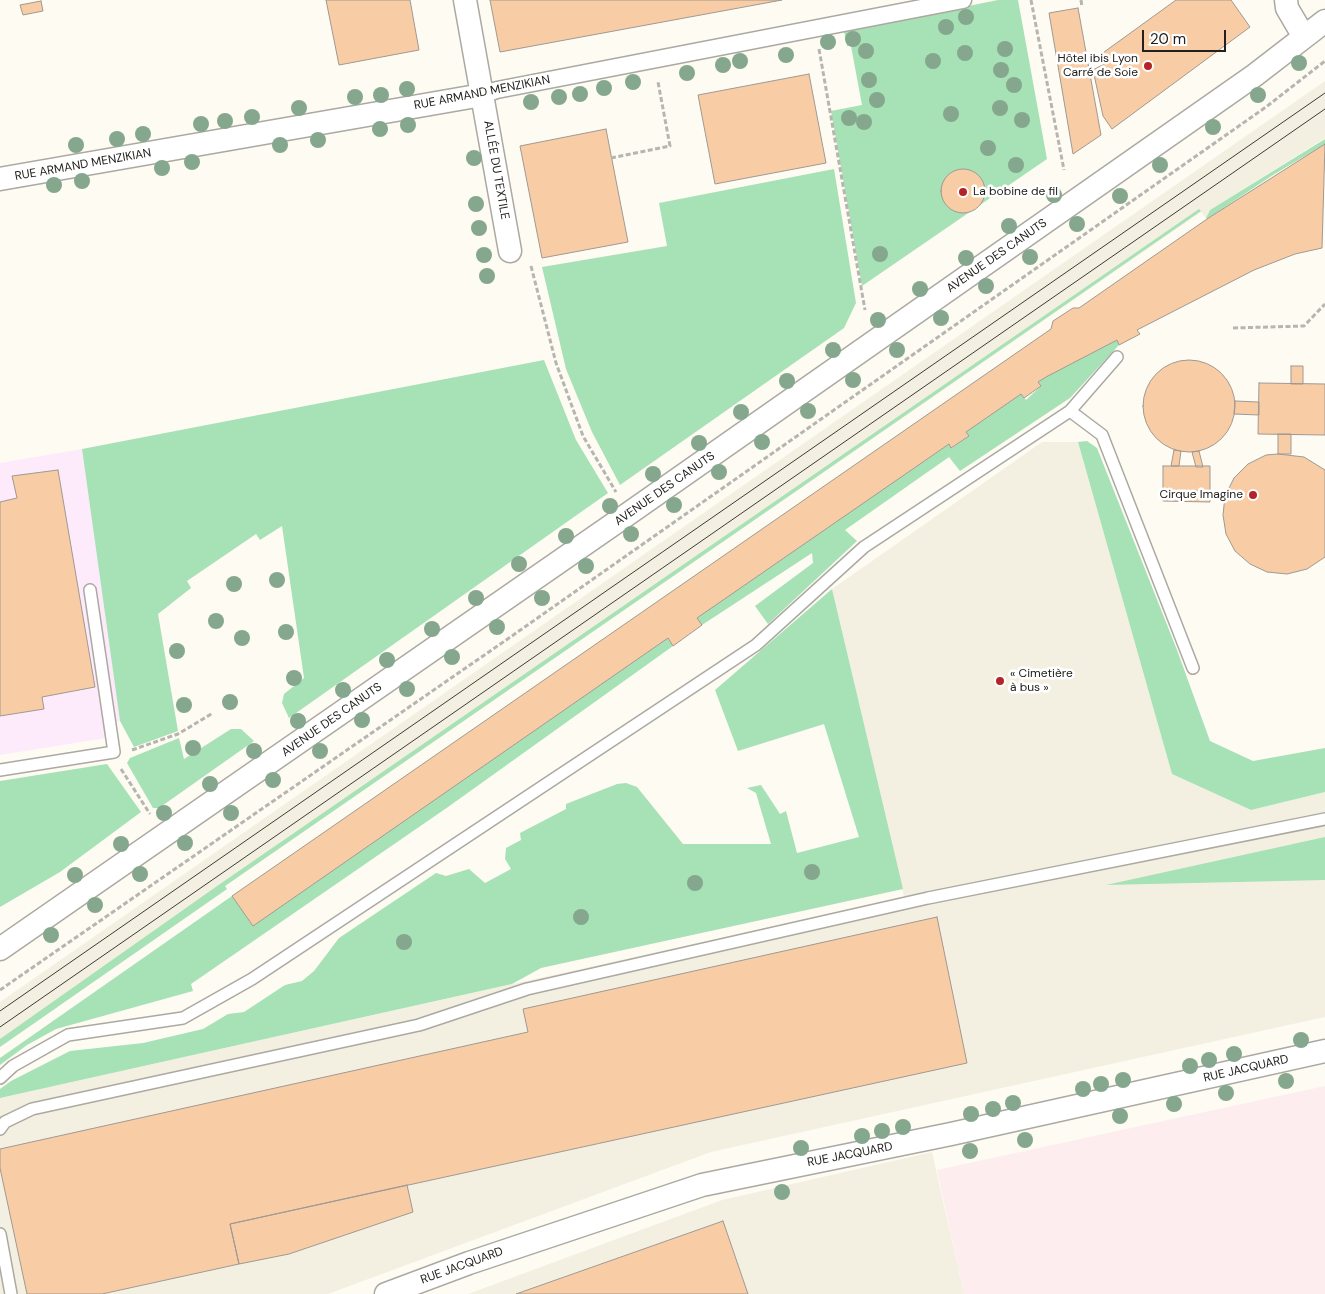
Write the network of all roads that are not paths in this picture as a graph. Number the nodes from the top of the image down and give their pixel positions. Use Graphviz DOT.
graph roads {
  1 [pos="464,0"];
  2 [pos="963,0"];
  3 [pos="1286,0"];
  4 [pos="1325,21"];
  5 [pos="1304,37"];
  6 [pos="482,95"];
  7 [pos="0,180"];
  8 [pos="510,251"];
  9 [pos="1117,357"];
  10 [pos="1070,411"];
  11 [pos="90,590"];
  12 [pos="1193,668"];
  13 [pos="0,770"];
  14 [pos="1325,819"];
  15 [pos="0,949"];
  16 [pos="1325,1052"];
  17 [pos="0,1078"];
  18 [pos="0,1129"];
  19 [pos="0,1234"];
  20 [pos="11,1294"];
  21 [pos="386,1294"];
  1 -- 6 [label="street, ALLÉE DU TEXTILE"];
  2 -- 6 [label="street, RUE ARMAND MENZIKIAN"];
  3 -- 5 [label="street"];
  4 -- 5 [label="street, AVENUE DES CANUTS"];
  5 -- 15 [label="street, AVENUE DES CANUTS"];
  6 -- 7 [label="street, RUE ARMAND MENZIKIAN"];
  6 -- 8 [label="street, ALLÉE DU TEXTILE"];
  9 -- 10 [label="lane"];
  10 -- 12 [label="lane"];
  10 -- 17 [label="lane"];
  11 -- 13 [label="lane"];
  14 -- 18 [label="lane"];
  16 -- 21 [label="street, RUE JACQUARD"];
  19 -- 20 [label="lane"];
}
